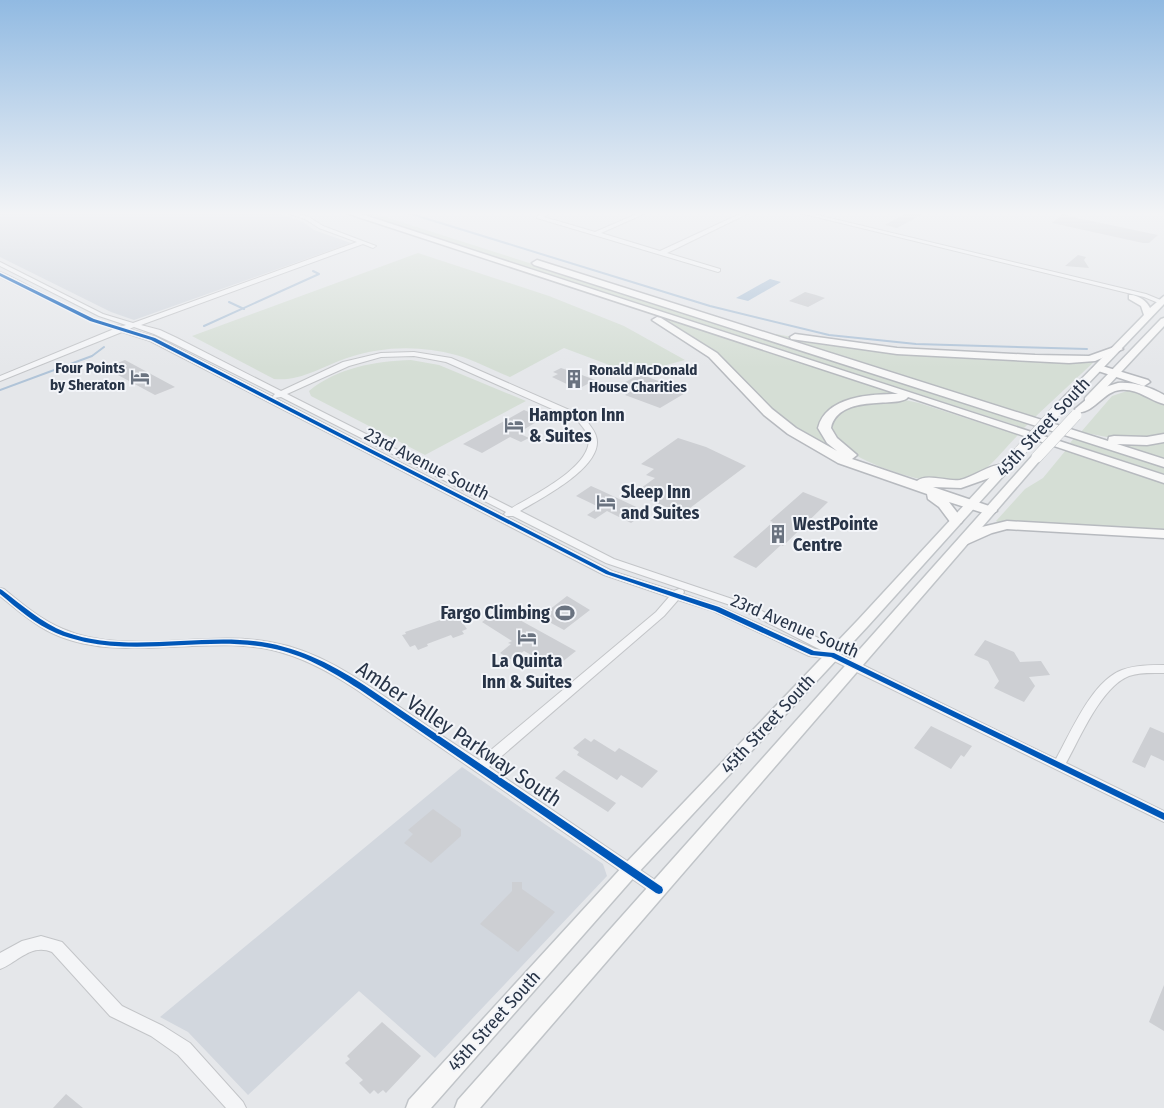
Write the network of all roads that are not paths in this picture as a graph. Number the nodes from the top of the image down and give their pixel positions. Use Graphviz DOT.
graph roads {
  1 [pos="1,265"];
  2 [pos="300,265"];
  3 [pos="508,265"];
  4 [pos="542,265"];
  5 [pos="701,265"];
  6 [pos="1009,265"];
  7 [pos="1011,265"];
  8 [pos="718,270"];
  9 [pos="0,274"];
  10 [pos="600,295"];
  11 [pos="1132,297"];
  12 [pos="1163,301"];
  13 [pos="1148,316"];
  14 [pos="720,321"];
  15 [pos="1164,321"];
  16 [pos="133,325"];
  17 [pos="121,329"];
  18 [pos="1117,349"];
  19 [pos="1124,363"];
  20 [pos="1099,368"];
  21 [pos="1115,373"];
  22 [pos="0,378"];
  23 [pos="1164,389"];
  24 [pos="280,394"];
  25 [pos="269,400"];
  26 [pos="1164,400"];
  27 [pos="1078,412"];
  28 [pos="968,413"];
  29 [pos="1018,417"];
  30 [pos="304,418"];
  31 [pos="350,430"];
  32 [pos="340,436"];
  33 [pos="1164,438"];
  34 [pos="381,445"];
  35 [pos="1164,463"];
  36 [pos="1004,468"];
  37 [pos="1164,479"];
  38 [pos="916,486"];
  39 [pos="970,505"];
  40 [pos="990,511"];
  41 [pos="513,512"];
  42 [pos="502,519"];
  43 [pos="956,520"];
  44 [pos="1164,534"];
  45 [pos="965,541"];
  46 [pos="685,586"];
  47 [pos="0,591"];
  48 [pos="676,596"];
  49 [pos="832,655"];
  50 [pos="855,667"];
  51 [pos="1164,669"];
  52 [pos="1058,766"];
  53 [pos="480,767"];
  54 [pos="1164,817"];
  55 [pos="630,870"];
  56 [pos="659,890"];
  57 [pos="0,962"];
  58 [pos="237,1108"];
  59 [pos="417,1108"];
  60 [pos="466,1108"];
  1 -- 16 [label="street, 23rd Avenue South"];
  2 -- 16 [label="street"];
  3 -- 10 [label="highway"];
  4 -- 14 [label="highway"];
  5 -- 8 [label="street"];
  6 -- 11 [label="street"];
  7 -- 12 [label="street"];
  9 -- 17 [label="street, 23rd Avenue South"];
  10 -- 28 [label="highway"];
  10 -- 38 [label="highway"];
  11 -- 12 [label="street"];
  11 -- 13 [label="main road"];
  12 -- 13 [label="main road, 45th Street South"];
  13 -- 18 [label="main road, 45th Street South"];
  14 -- 18 [label="highway"];
  14 -- 29 [label="highway"];
  15 -- 19 [label="main road, 45th Street South"];
  16 -- 17 [label="street"];
  16 -- 24 [label="street, 23rd Avenue South"];
  17 -- 22 [label="street"];
  17 -- 25 [label="street, 23rd Avenue South"];
  18 -- 20 [label="main road, 45th Street South"];
  19 -- 21 [label="main road, 45th Street South"];
  19 -- 23 [label="highway"];
  20 -- 21 [label="highway"];
  20 -- 36 [label="main road, 45th Street South, bridge"];
  21 -- 23 [label="highway"];
  21 -- 27 [label="main road, 45th Street South"];
  24 -- 25 [label="street"];
  24 -- 31 [label="street, 23rd Avenue South"];
  24 -- 41 [label="street"];
  25 -- 30 [label="street, 23rd Avenue South"];
  26 -- 27 [label="highway"];
  27 -- 40 [label="main road, 45th Street South, bridge"];
  28 -- 36 [label="highway"];
  28 -- 37 [label="highway"];
  29 -- 33 [label="highway"];
  29 -- 35 [label="highway"];
  30 -- 31 [label="street, 23rd Avenue South"];
  30 -- 32 [label="street, 23rd Avenue South"];
  31 -- 34 [label="street, 23rd Avenue South"];
  32 -- 34 [label="street, 23rd Avenue South"];
  32 -- 42 [label="street, 23rd Avenue South"];
  34 -- 41 [label="street, 23rd Avenue South"];
  36 -- 39 [label="main road, 45th Street South"];
  38 -- 39 [label="highway"];
  38 -- 43 [label="highway"];
  39 -- 40 [label="highway"];
  39 -- 43 [label="main road, 45th Street South"];
  40 -- 45 [label="main road, 45th Street South"];
  41 -- 42 [label="street"];
  41 -- 46 [label="street, 23rd Avenue South"];
  42 -- 48 [label="street, 23rd Avenue South"];
  43 -- 49 [label="main road, 45th Street South"];
  44 -- 45 [label="highway"];
  45 -- 50 [label="main road, 45th Street South"];
  46 -- 48 [label="street"];
  46 -- 49 [label="street, 23rd Avenue South"];
  47 -- 53 [label="street, Amber Valley Parkway South"];
  48 -- 49 [label="street, 23rd Avenue South"];
  48 -- 53 [label="street"];
  49 -- 50 [label="street, 23rd Avenue South"];
  49 -- 55 [label="main road, 45th Street South"];
  50 -- 52 [label="street, 23rd Avenue South"];
  50 -- 56 [label="main road, 45th Street South"];
  51 -- 52 [label="street"];
  52 -- 54 [label="street, 23rd Avenue South"];
  53 -- 55 [label="street, Amber Valley Parkway South"];
  55 -- 56 [label="street, Amber Valley Parkway South"];
  55 -- 59 [label="main road, 45th Street South"];
  56 -- 60 [label="main road, 45th Street South"];
  57 -- 58 [label="street"];
}
